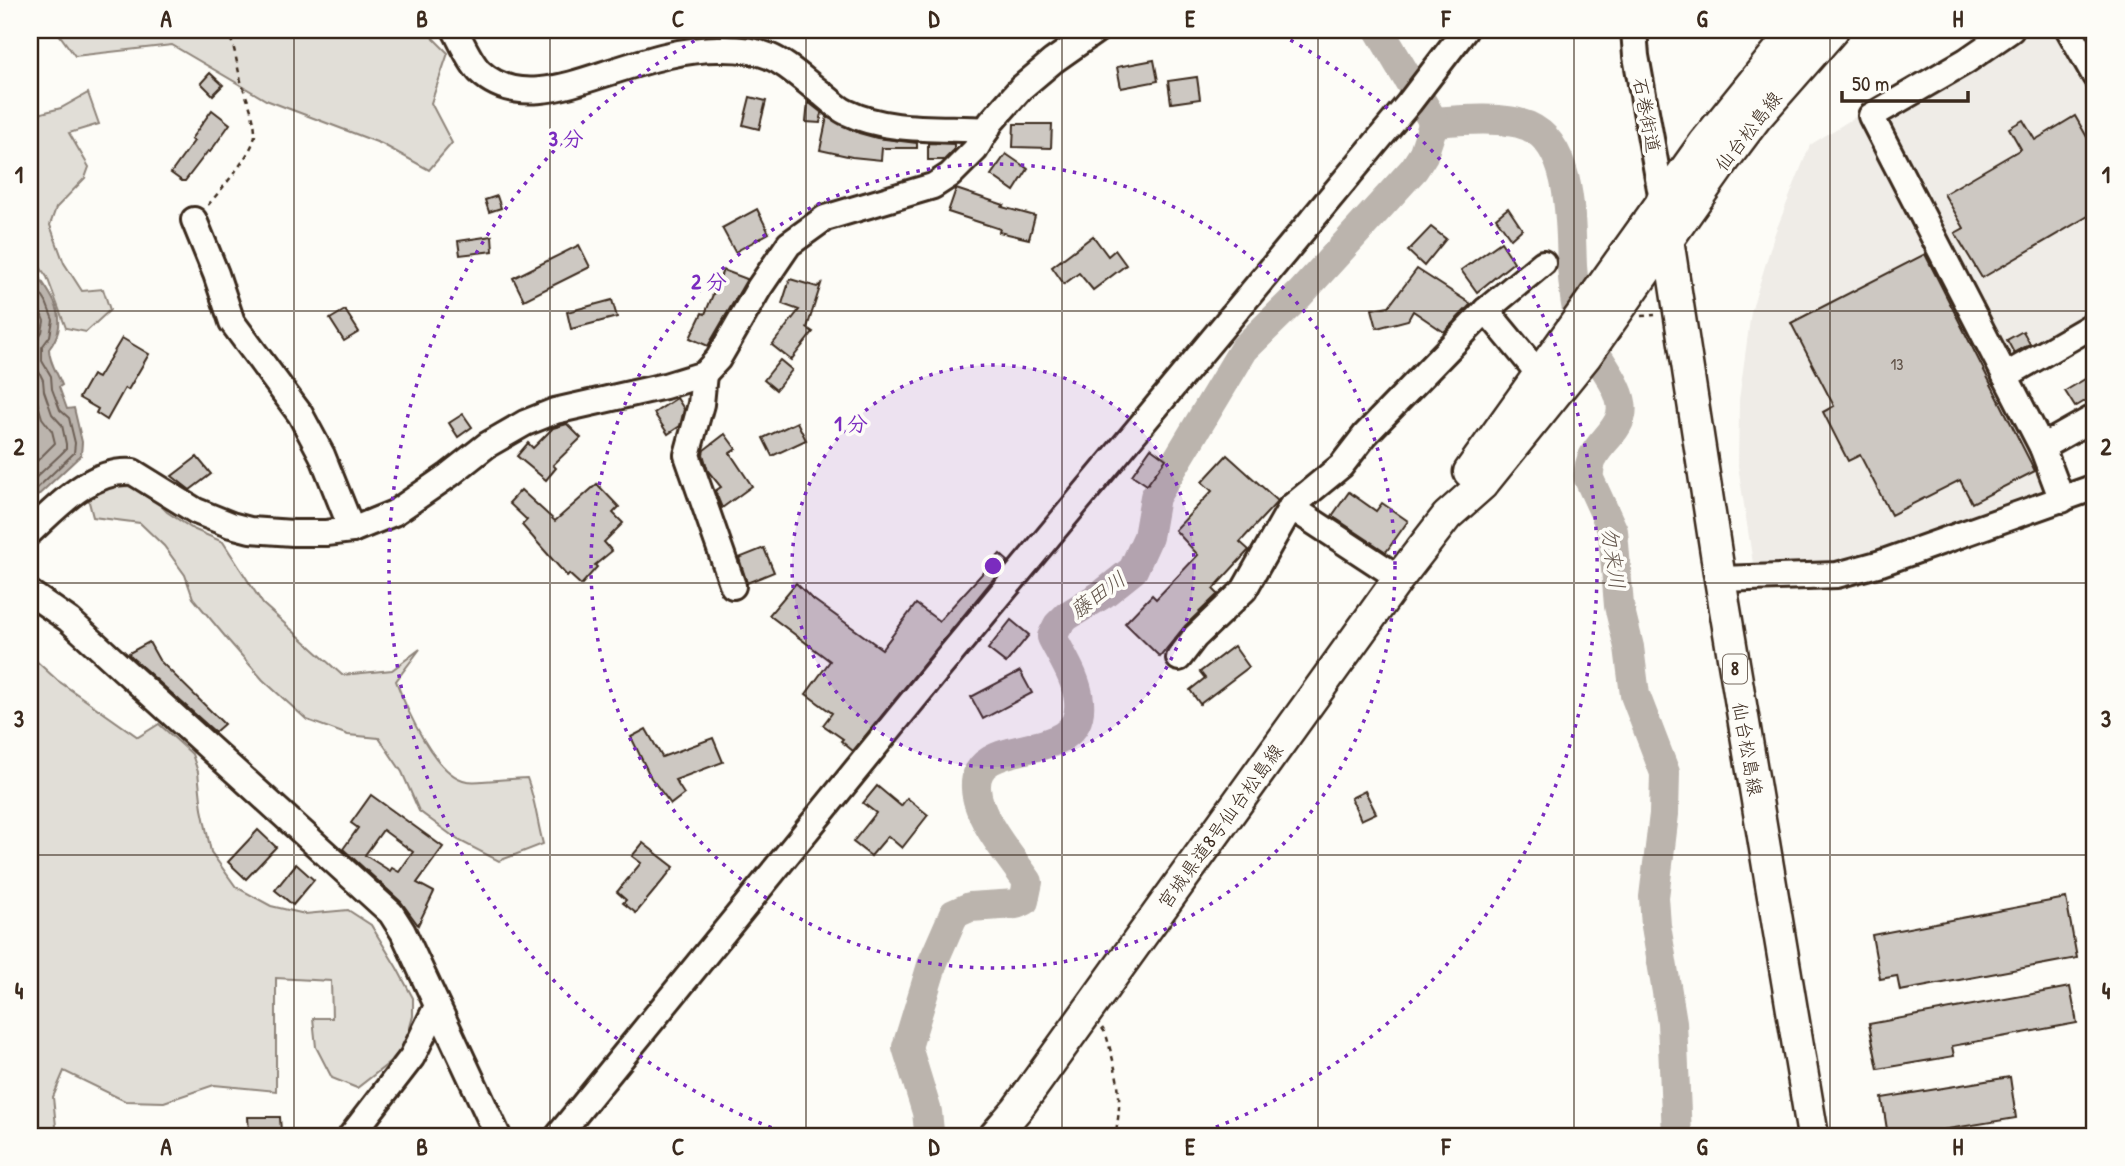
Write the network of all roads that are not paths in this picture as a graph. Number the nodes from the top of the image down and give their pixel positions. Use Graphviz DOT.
graph roads {
  1 [pos="455,30"];
  2 [pos="1097,30"];
  3 [pos="1465,30"];
  4 [pos="1634,30"];
  5 [pos="1795,30"];
  6 [pos="1833,30"];
  7 [pos="2011,30"];
  8 [pos="2069,30"];
  9 [pos="2095,76"];
  10 [pos="987,130"];
  11 [pos="1662,200"];
  12 [pos="194,220"];
  13 [pos="1669,237"];
  14 [pos="1543,263"];
  15 [pos="1608,276"];
  16 [pos="1622,306"];
  17 [pos="1486,310"];
  18 [pos="2095,324"];
  19 [pos="704,374"];
  20 [pos="1539,374"];
  21 [pos="2005,376"];
  22 [pos="2095,417"];
  23 [pos="2042,447"];
  24 [pos="2095,487"];
  25 [pos="2062,500"];
  26 [pos="1291,507"];
  27 [pos="1447,516"];
  28 [pos="352,530"];
  29 [pos="30,532"];
  30 [pos="1399,578"];
  31 [pos="1720,579"];
  32 [pos="733,586"];
  33 [pos="30,593"];
  34 [pos="1179,658"];
  35 [pos="437,1006"];
  36 [pos="351,1136"];
  37 [pos="498,1136"];
  38 [pos="558,1136"];
  39 [pos="994,1136"];
  40 [pos="1813,1136"];
  1 -- 10 [label="street"];
  2 -- 10 [label="street"];
  3 -- 38 [label="street"];
  4 -- 11 [label="street, 石巻街道"];
  5 -- 11 [label="main road, 仙台松島線"];
  6 -- 13 [label="main road, 仙台松島線"];
  7 -- 21 [label="street"];
  8 -- 9 [label="street"];
  10 -- 19 [label="street"];
  11 -- 13 [label="main road, 仙台松島線 / 8"];
  11 -- 15 [label="main road, 仙台松島線"];
  12 -- 28 [label="street"];
  13 -- 16 [label="main road, 仙台松島線"];
  13 -- 31 [label="main road, 仙台松島線 / 8"];
  14 -- 17 [label="street"];
  15 -- 20 [label="main road, 宮城県道8号仙台松島線"];
  16 -- 27 [label="main road, 宮城県道8号仙台松島線"];
  17 -- 20 [label="street"];
  17 -- 26 [label="street"];
  18 -- 21 [label="street"];
  19 -- 28 [label="street"];
  19 -- 32 [label="street"];
  20 -- 27 [label="main road, 宮城県道8号仙台松島線"];
  21 -- 23 [label="street"];
  22 -- 23 [label="street"];
  23 -- 25 [label="street"];
  24 -- 25 [label="street"];
  25 -- 31 [label="street"];
  26 -- 30 [label="street"];
  26 -- 34 [label="street"];
  27 -- 30 [label="main road, 宮城県道8号仙台松島線"];
  28 -- 29 [label="street"];
  30 -- 39 [label="main road, 宮城県道8号仙台松島線"];
  31 -- 40 [label="main road, 仙台松島線 / 8"];
  33 -- 35 [label="street"];
  35 -- 36 [label="street"];
  35 -- 37 [label="street"];
}
